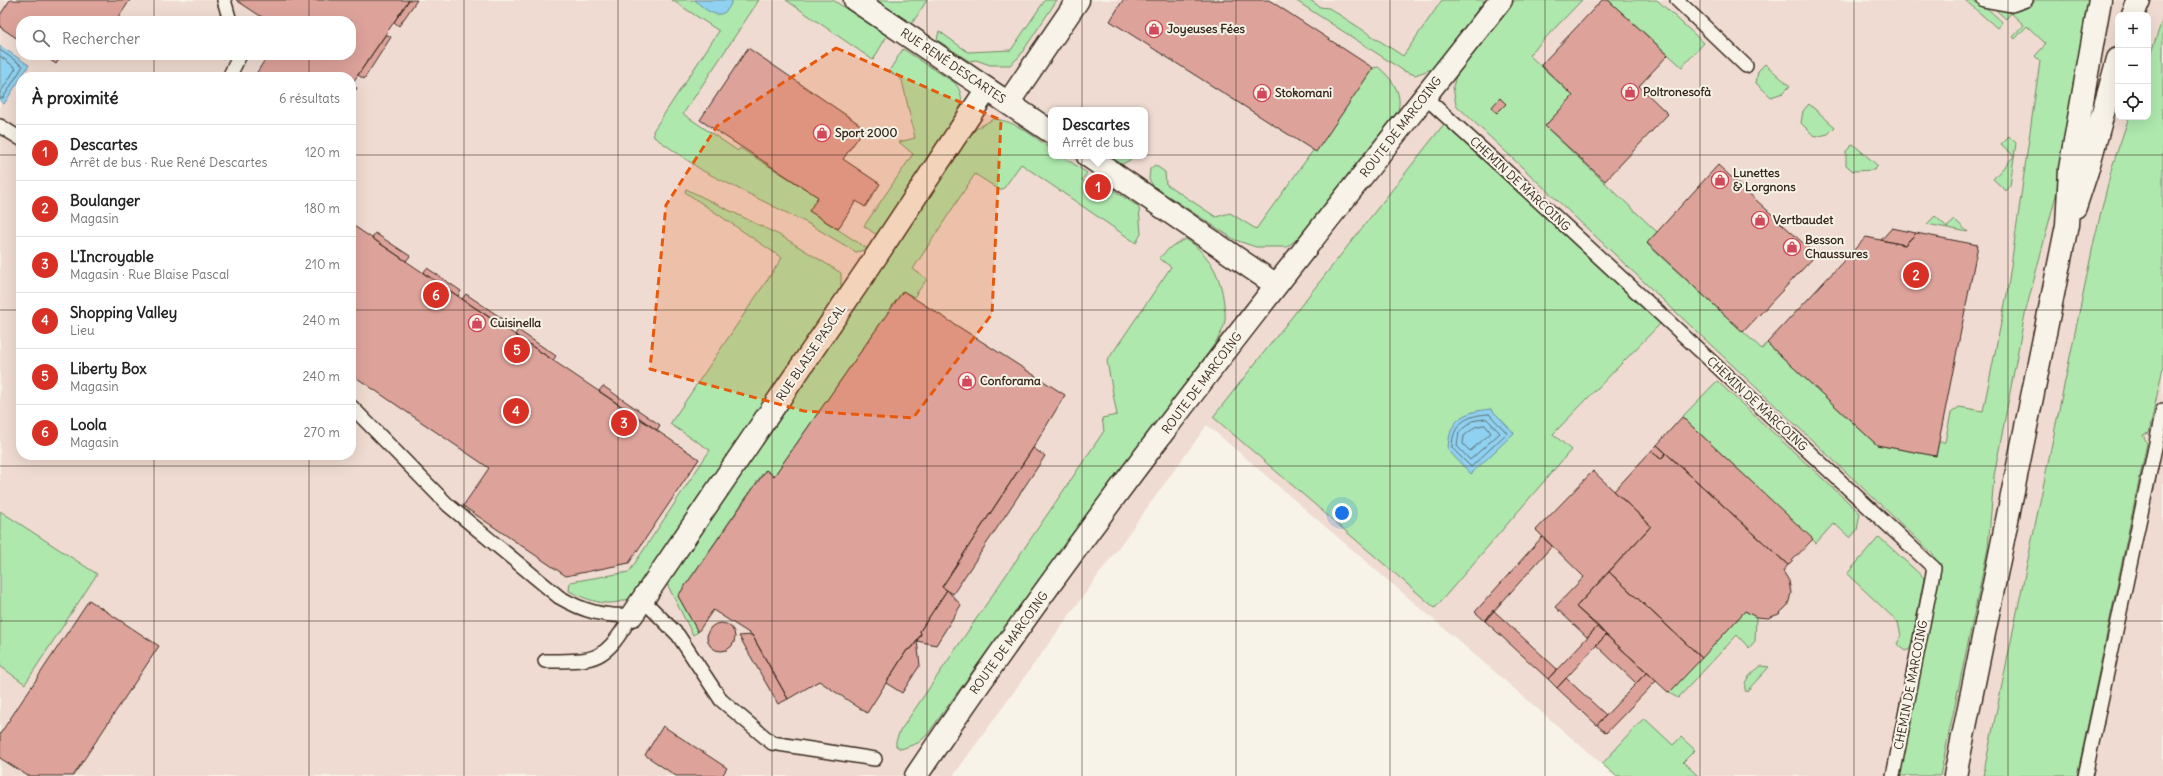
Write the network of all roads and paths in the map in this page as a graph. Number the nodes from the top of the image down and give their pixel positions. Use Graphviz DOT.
graph roads {
  1 [pos="224,0"];
  2 [pos="855,0"];
  3 [pos="1078,0"];
  4 [pos="1501,0"];
  5 [pos="1677,0"];
  6 [pos="1984,0"];
  7 [pos="2026,0"];
  8 [pos="2100,0"];
  9 [pos="2139,0"];
  10 [pos="2134,12"];
  11 [pos="229,16"];
  12 [pos="238,60"];
  13 [pos="1746,66"];
  14 [pos="2115,70"];
  15 [pos="232,72"];
  16 [pos="987,89"];
  17 [pos="1424,97"];
  18 [pos="1008,103"];
  19 [pos="0,126"];
  20 [pos="1048,130"];
  21 [pos="16,136"];
  22 [pos="1092,159"];
  23 [pos="2067,225"];
  24 [pos="1276,285"];
  25 [pos="2163,410"];
  26 [pos="356,411"];
  27 [pos="638,608"];
  28 [pos="545,661"];
  29 [pos="875,759"];
  30 [pos="916,776"];
  31 [pos="1893,776"];
  32 [pos="1955,776"];
  33 [pos="2085,776"];
  1 -- 11 [label="lane"];
  2 -- 16 [label="street, RUE RENÉ DESCARTES"];
  3 -- 18 [label="street"];
  4 -- 17 [label="street, ROUTE DE MARCOING"];
  5 -- 13 [label="lane"];
  6 -- 7 [label="lane"];
  8 -- 23 [label="street"];
  9 -- 10 [label="street"];
  12 -- 15 [label="lane"];
  14 -- 23 [label="street"];
  16 -- 18 [label="street, RUE RENÉ DESCARTES"];
  16 -- 27 [label="street, RUE BLAISE PASCAL"];
  17 -- 24 [label="street, ROUTE DE MARCOING"];
  17 -- 31 [label="lane, CHEMIN DE MARCOING"];
  18 -- 20 [label="street, RUE RENÉ DESCARTES"];
  19 -- 21 [label="lane"];
  22 -- 24 [label="street"];
  23 -- 32 [label="street"];
  24 -- 30 [label="street, ROUTE DE MARCOING"];
  25 -- 33 [label="lane"];
  26 -- 27 [label="lane"];
  27 -- 28 [label="lane"];
  27 -- 29 [label="lane"];
}
